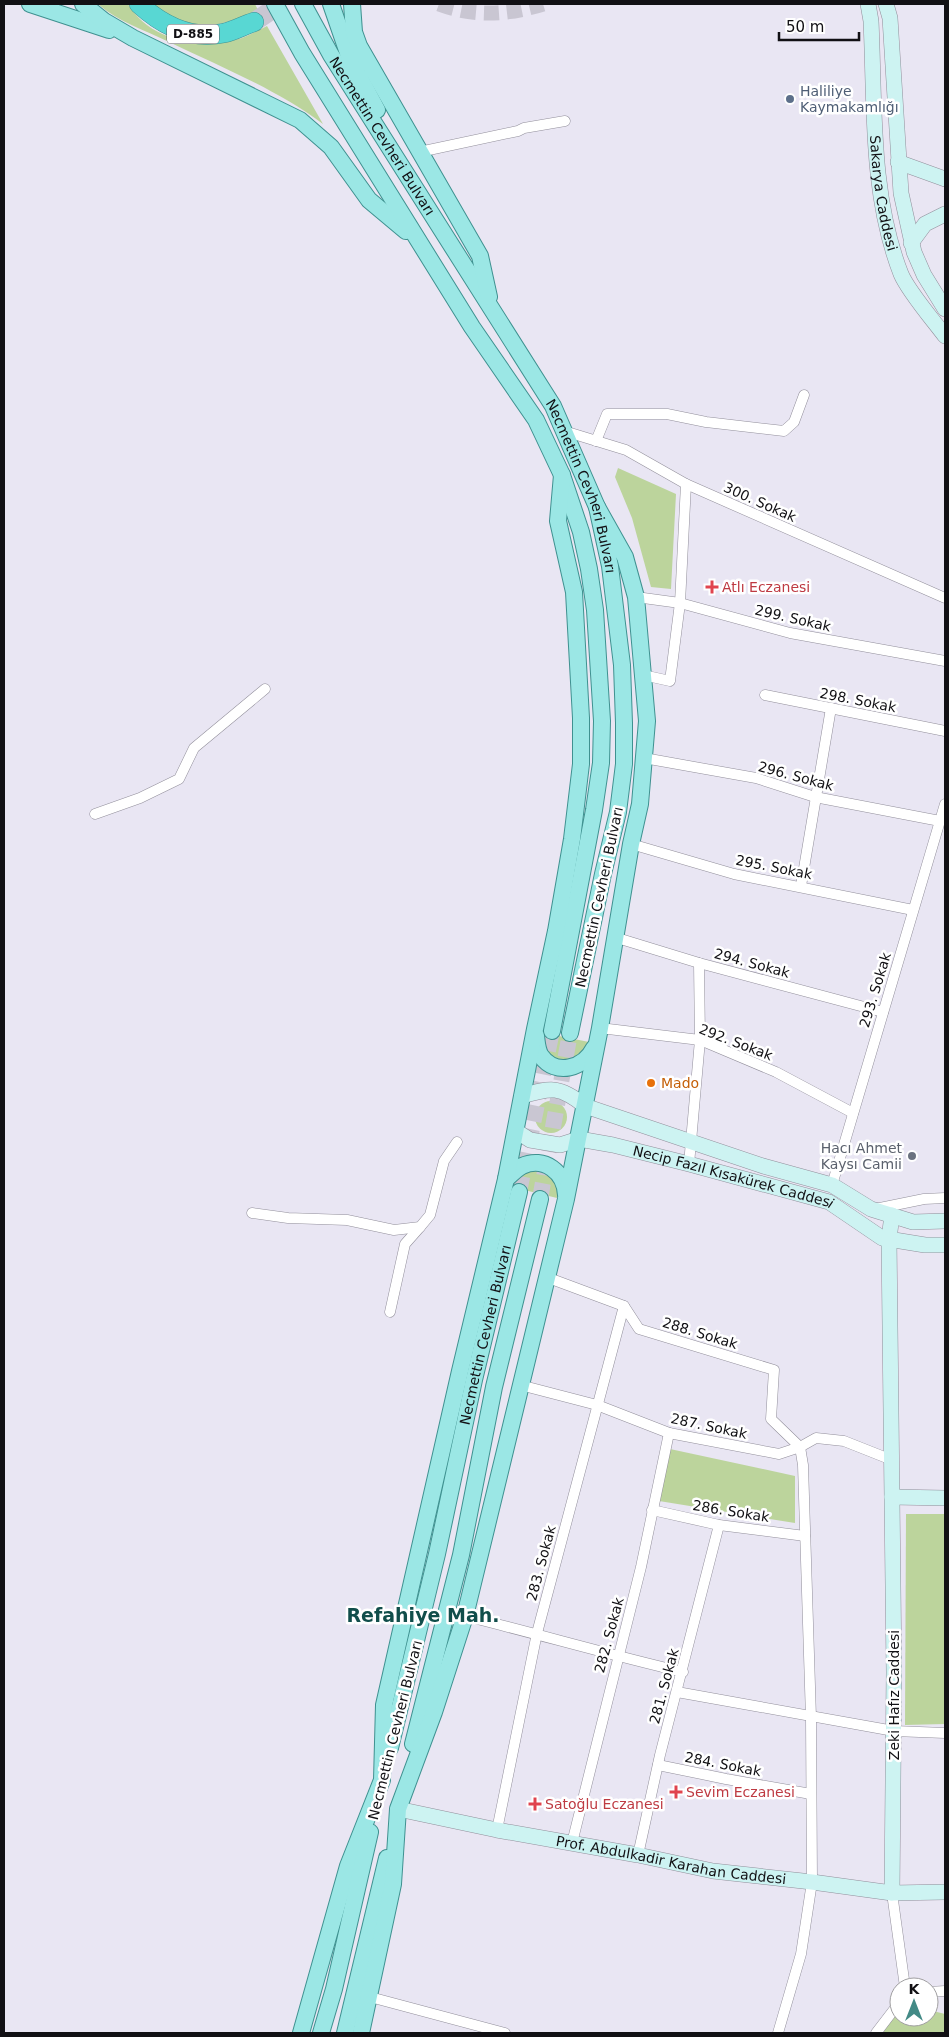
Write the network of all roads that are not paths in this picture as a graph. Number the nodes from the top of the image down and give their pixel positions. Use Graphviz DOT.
graph roads {
  1 [pos="30,4"];
  2 [pos="83,4"];
  3 [pos="140,4"];
  4 [pos="275,4"];
  5 [pos="303,4"];
  6 [pos="331,4"];
  7 [pos="352,4"];
  8 [pos="868,4"];
  9 [pos="886,4"];
  10 [pos="254,22"];
  11 [pos="133,38"];
  12 [pos="565,122"];
  13 [pos="390,148"];
  14 [pos="422,155"];
  15 [pos="898,162"];
  16 [pos="945,178"];
  17 [pos="945,214"];
  18 [pos="418,240"];
  19 [pos="911,242"];
  20 [pos="492,309"];
  21 [pos="945,309"];
  22 [pos="945,336"];
  23 [pos="804,395"];
  24 [pos="564,431"];
  25 [pos="596,441"];
  26 [pos="562,476"];
  27 [pos="686,484"];
  28 [pos="597,507"];
  29 [pos="636,597"];
  30 [pos="945,598"];
  31 [pos="680,603"];
  32 [pos="945,661"];
  33 [pos="643,676"];
  34 [pos="265,689"];
  35 [pos="765,695"];
  36 [pos="831,708"];
  37 [pos="945,731"];
  38 [pos="644,758"];
  39 [pos="815,797"];
  40 [pos="945,804"];
  41 [pos="95,814"];
  42 [pos="940,820"];
  43 [pos="631,844"];
  44 [pos="801,886"];
  45 [pos="913,910"];
  46 [pos="614,938"];
  47 [pos="699,963"];
  48 [pos="883,1012"];
  49 [pos="535,1029"];
  50 [pos="552,1031"];
  51 [pos="570,1033"];
  52 [pos="598,1035"];
  53 [pos="700,1040"];
  54 [pos="522,1096"];
  55 [pos="585,1106"];
  56 [pos="853,1113"];
  57 [pos="516,1131"];
  58 [pos="578,1139"];
  59 [pos="457,1142"];
  60 [pos="691,1142"];
  61 [pos="689,1164"];
  62 [pos="506,1179"];
  63 [pos="832,1185"];
  64 [pos="520,1192"];
  65 [pos="945,1198"];
  66 [pos="540,1199"];
  67 [pos="566,1200"];
  68 [pos="872,1209"];
  69 [pos="252,1213"];
  70 [pos="892,1215"];
  71 [pos="945,1221"];
  72 [pos="420,1227"];
  73 [pos="889,1239"];
  74 [pos="945,1245"];
  75 [pos="546,1277"];
  76 [pos="624,1306"];
  77 [pos="390,1312"];
  78 [pos="520,1385"];
  79 [pos="597,1405"];
  80 [pos="669,1433"];
  81 [pos="800,1447"];
  82 [pos="892,1460"];
  83 [pos="892,1497"];
  84 [pos="945,1498"];
  85 [pos="652,1510"];
  86 [pos="720,1525"];
  87 [pos="806,1536"];
  88 [pos="465,1616"];
  89 [pos="537,1633"];
  90 [pos="618,1657"];
  91 [pos="683,1672"];
  92 [pos="677,1692"];
  93 [pos="811,1718"];
  94 [pos="894,1731"];
  95 [pos="945,1733"];
  96 [pos="658,1765"];
  97 [pos="382,1780"];
  98 [pos="811,1794"];
  99 [pos="398,1809"];
  100 [pos="497,1830"];
  101 [pos="572,1843"];
  102 [pos="638,1854"];
  103 [pos="812,1882"];
  104 [pos="945,1892"];
  105 [pos="892,1893"];
  106 [pos="904,1977"];
  107 [pos="370,1997"];
  108 [pos="889,2016"];
  109 [pos="301,2033"];
  110 [pos="321,2033"];
  111 [pos="345,2033"];
  112 [pos="361,2033"];
  113 [pos="505,2033"];
  114 [pos="778,2033"];
  115 [pos="876,2033"];
  1 -- 11 [label="main road"];
  2 -- 11 [label="main road"];
  3 -- 10 [label="highway, D-885"];
  4 -- 18 [label="main road, Necmettin Cevheri Bulvarı"];
  5 -- 13 [label="main road, Necmettin Cevheri Bulvarı"];
  6 -- 13 [label="main road"];
  7 -- 14 [label="main road"];
  8 -- 22 [label="main road, Sakarya Caddesi"];
  9 -- 15 [label="main road, Sakarya Caddesi"];
  11 -- 18 [label="main road"];
  12 -- 14 [label="street"];
  13 -- 20 [label="main road, Necmettin Cevheri Bulvarı"];
  14 -- 20 [label="main road"];
  15 -- 16 [label="main road"];
  15 -- 19 [label="main road, Sakarya Caddesi"];
  17 -- 19 [label="main road"];
  18 -- 26 [label="main road, Necmettin Cevheri Bulvarı"];
  19 -- 21 [label="main road, Sakarya Caddesi"];
  20 -- 24 [label="main road, Necmettin Cevheri Bulvarı"];
  23 -- 25 [label="street"];
  24 -- 25 [label="street, 300. Sokak"];
  24 -- 28 [label="main road, Necmettin Cevheri Bulvarı"];
  25 -- 27 [label="street, 300. Sokak"];
  26 -- 49 [label="main road"];
  26 -- 50 [label="main road, Necmettin Cevheri Bulvarı"];
  27 -- 30 [label="street, 300. Sokak"];
  27 -- 31 [label="street"];
  28 -- 29 [label="main road"];
  28 -- 51 [label="main road, Necmettin Cevheri Bulvarı"];
  29 -- 31 [label="street, 299. Sokak"];
  29 -- 33 [label="main road"];
  31 -- 32 [label="street, 299. Sokak"];
  31 -- 33 [label="street"];
  33 -- 38 [label="main road"];
  34 -- 41 [label="street"];
  35 -- 36 [label="street, 298. Sokak"];
  36 -- 37 [label="street, 298. Sokak"];
  36 -- 39 [label="street"];
  38 -- 39 [label="street, 296. Sokak"];
  38 -- 43 [label="main road"];
  39 -- 42 [label="street, 296. Sokak"];
  39 -- 44 [label="street"];
  40 -- 42 [label="street, 293. Sokak"];
  42 -- 45 [label="street, 293. Sokak"];
  43 -- 44 [label="street, 295. Sokak"];
  43 -- 46 [label="main road"];
  44 -- 45 [label="street, 295. Sokak"];
  45 -- 48 [label="street, 293. Sokak"];
  46 -- 47 [label="street, 294. Sokak"];
  46 -- 52 [label="main road"];
  47 -- 48 [label="street, 294. Sokak"];
  47 -- 53 [label="street"];
  48 -- 56 [label="street, 293. Sokak"];
  49 -- 52 [label="main road"];
  49 -- 54 [label="main road"];
  52 -- 53 [label="street, 292. Sokak"];
  52 -- 55 [label="main road"];
  53 -- 56 [label="street, 292. Sokak"];
  53 -- 60 [label="street"];
  54 -- 55 [label="main road, Necip Fazıl Kısakürek Caddesi"];
  54 -- 57 [label="main road"];
  55 -- 58 [label="main road"];
  55 -- 60 [label="main road, Necip Fazıl Kısakürek Caddesi"];
  56 -- 63 [label="street, 293. Sokak"];
  57 -- 58 [label="main road, Necip Fazıl Kısakürek Caddesi"];
  57 -- 62 [label="main road"];
  58 -- 61 [label="main road, Necip Fazıl Kısakürek Caddesi"];
  58 -- 67 [label="main road"];
  59 -- 72 [label="street"];
  60 -- 61 [label="street"];
  60 -- 63 [label="main road, Necip Fazıl Kısakürek Caddesi"];
  61 -- 73 [label="main road, Necip Fazıl Kısakürek Caddesi"];
  62 -- 67 [label="main road"];
  62 -- 97 [label="main road"];
  63 -- 68 [label="main road, Necip Fazıl Kısakürek Caddesi"];
  64 -- 97 [label="main road, Necmettin Cevheri Bulvarı"];
  65 -- 68 [label="street"];
  66 -- 99 [label="main road, Necmettin Cevheri Bulvarı"];
  67 -- 75 [label="main road"];
  68 -- 70 [label="main road, Necip Fazıl Kısakürek Caddesi"];
  69 -- 72 [label="street"];
  70 -- 71 [label="main road, Necip Fazıl Kısakürek Caddesi"];
  70 -- 73 [label="main road, Zeki Hafız Caddesi"];
  72 -- 77 [label="street"];
  73 -- 74 [label="main road, Necip Fazıl Kısakürek Caddesi"];
  73 -- 82 [label="main road, Zeki Hafız Caddesi"];
  75 -- 76 [label="street"];
  75 -- 78 [label="main road"];
  76 -- 79 [label="street, 283. Sokak"];
  76 -- 81 [label="street, 288. Sokak"];
  78 -- 79 [label="street, 287. Sokak"];
  78 -- 88 [label="main road"];
  79 -- 80 [label="street, 287. Sokak"];
  79 -- 89 [label="street, 283. Sokak"];
  80 -- 81 [label="street, 287. Sokak"];
  80 -- 85 [label="street, 282. Sokak"];
  81 -- 82 [label="street, 287. Sokak"];
  81 -- 87 [label="street"];
  82 -- 83 [label="main road, Zeki Hafız Caddesi"];
  83 -- 84 [label="main road"];
  83 -- 94 [label="main road, Zeki Hafız Caddesi"];
  85 -- 86 [label="street, 286. Sokak"];
  85 -- 90 [label="street, 282. Sokak"];
  86 -- 87 [label="street, 286. Sokak"];
  86 -- 91 [label="street, 281. Sokak"];
  87 -- 93 [label="street"];
  88 -- 89 [label="street"];
  88 -- 99 [label="main road"];
  89 -- 90 [label="street"];
  89 -- 100 [label="street, 283. Sokak"];
  90 -- 91 [label="street"];
  90 -- 101 [label="street, 282. Sokak"];
  91 -- 92 [label="street, 281. Sokak"];
  92 -- 93 [label="street"];
  92 -- 96 [label="street, 281. Sokak"];
  93 -- 94 [label="street"];
  93 -- 98 [label="street"];
  94 -- 95 [label="street"];
  94 -- 105 [label="main road, Zeki Hafız Caddesi"];
  96 -- 98 [label="street, 284. Sokak"];
  96 -- 102 [label="street, 281. Sokak"];
  97 -- 109 [label="main road"];
  97 -- 110 [label="main road, Necmettin Cevheri Bulvarı"];
  98 -- 103 [label="street"];
  99 -- 100 [label="main road, Prof. Abdulkadir Karahan Caddesi"];
  99 -- 107 [label="main road"];
  99 -- 111 [label="main road, Necmettin Cevheri Bulvarı"];
  100 -- 101 [label="main road, Prof. Abdulkadir Karahan Caddesi"];
  101 -- 102 [label="main road, Prof. Abdulkadir Karahan Caddesi"];
  102 -- 103 [label="main road, Prof. Abdulkadir Karahan Caddesi"];
  103 -- 105 [label="main road, Prof. Abdulkadir Karahan Caddesi"];
  103 -- 114 [label="street"];
  104 -- 105 [label="main road, Prof. Abdulkadir Karahan Caddesi"];
  105 -- 106 [label="street"];
  107 -- 112 [label="main road"];
  107 -- 113 [label="street"];
  108 -- 115 [label="street"];
}
